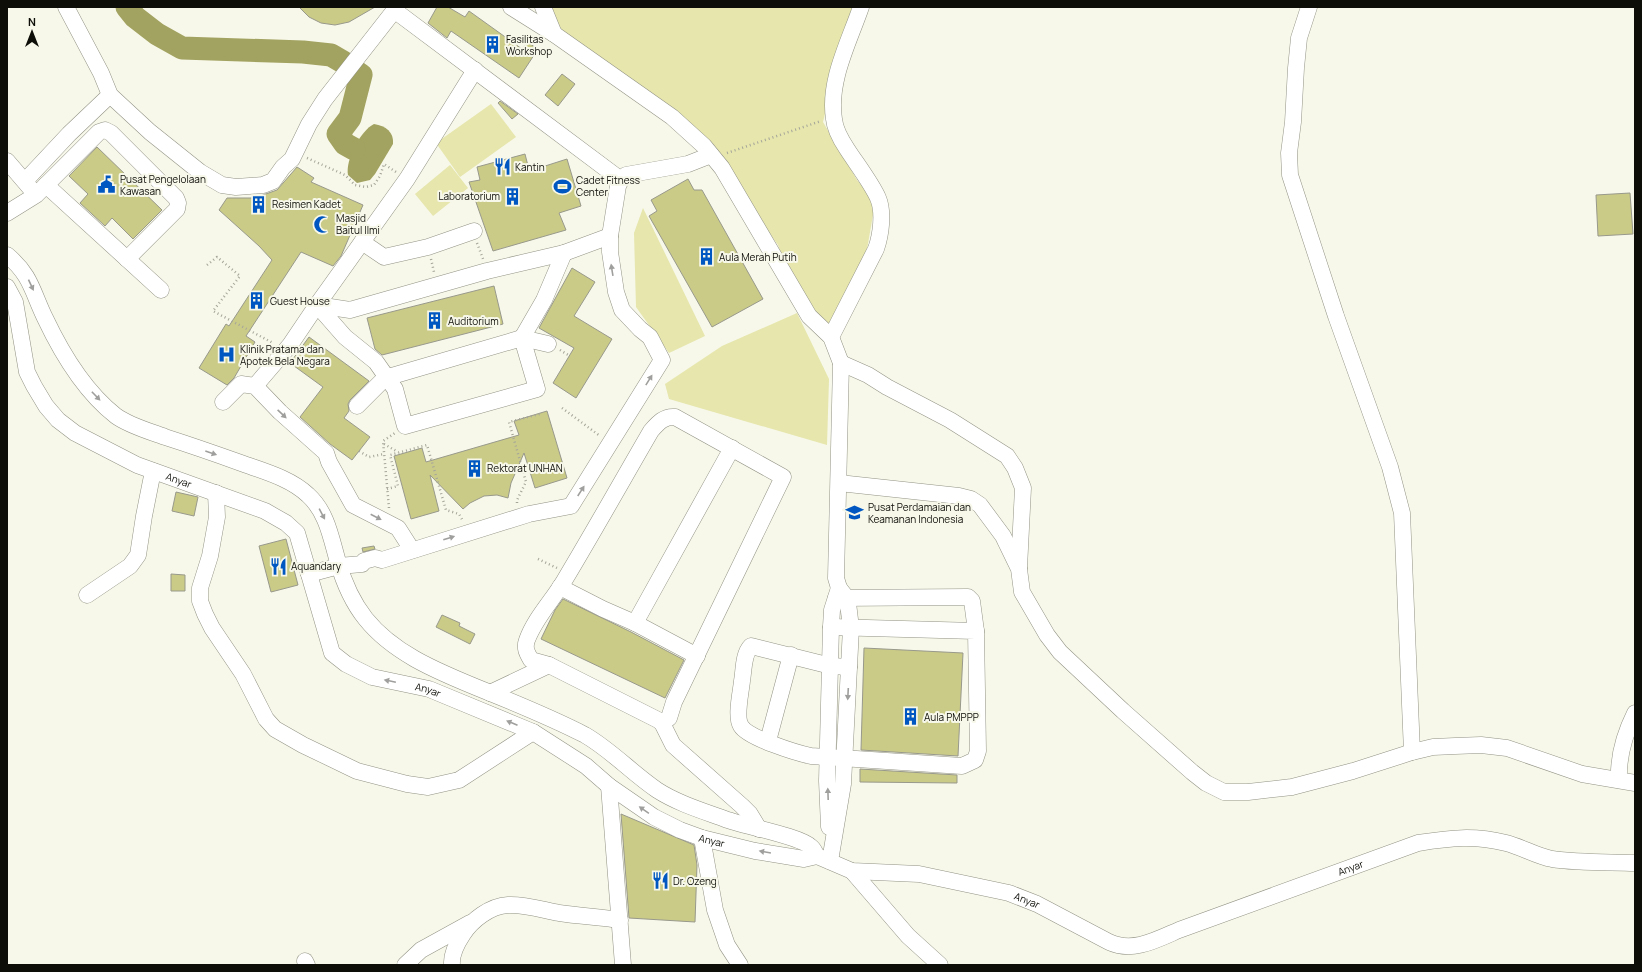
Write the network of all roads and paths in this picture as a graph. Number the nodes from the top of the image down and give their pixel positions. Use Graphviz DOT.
graph roads {
  1 [pos="66,7"];
  2 [pos="511,7"];
  3 [pos="543,7"];
  4 [pos="861,7"];
  5 [pos="1309,7"];
  6 [pos="396,9"];
  7 [pos="554,34"];
  8 [pos="476,70"];
  9 [pos="110,95"];
  10 [pos="834,117"];
  11 [pos="295,153"];
  12 [pos="712,156"];
  13 [pos="7,161"];
  14 [pos="406,179"];
  15 [pos="621,180"];
  16 [pos="25,181"];
  17 [pos="41,190"];
  18 [pos="7,213"];
  19 [pos="474,231"];
  20 [pos="610,236"];
  21 [pos="362,242"];
  22 [pos="428,247"];
  23 [pos="564,253"];
  24 [pos="7,255"];
  25 [pos="127,259"];
  26 [pos="207,265"];
  27 [pos="437,286"];
  28 [pos="7,288"];
  29 [pos="161,290"];
  30 [pos="317,304"];
  31 [pos="522,338"];
  32 [pos="831,338"];
  33 [pos="548,344"];
  34 [pos="286,350"];
  35 [pos="841,363"];
  36 [pos="385,378"];
  37 [pos="255,386"];
  38 [pos="223,402"];
  39 [pos="357,406"];
  40 [pos="562,408"];
  41 [pos="540,414"];
  42 [pos="405,426"];
  43 [pos="594,433"];
  44 [pos="383,444"];
  45 [pos="732,448"];
  46 [pos="359,451"];
  47 [pos="398,452"];
  48 [pos="384,454"];
  49 [pos="153,471"];
  50 [pos="839,483"];
  51 [pos="387,489"];
  52 [pos="216,493"];
  53 [pos="517,500"];
  54 [pos="459,514"];
  55 [pos="386,522"];
  56 [pos="412,550"];
  57 [pos="538,559"];
  58 [pos="339,566"];
  59 [pos="1019,569"];
  60 [pos="309,574"];
  61 [pos="568,574"];
  62 [pos="560,587"];
  63 [pos="840,594"];
  64 [pos="87,595"];
  65 [pos="636,623"];
  66 [pos="831,627"];
  67 [pos="851,628"];
  68 [pos="976,630"];
  69 [pos="790,655"];
  70 [pos="697,656"];
  71 [pos="549,665"];
  72 [pos="831,666"];
  73 [pos="849,667"];
  74 [pos="490,693"];
  75 [pos="1635,713"];
  76 [pos="662,723"];
  77 [pos="533,732"];
  78 [pos="768,741"];
  79 [pos="1412,752"];
  80 [pos="829,758"];
  81 [pos="845,758"];
  82 [pos="1619,780"];
  83 [pos="1635,783"];
  84 [pos="609,786"];
  85 [pos="759,829"];
  86 [pos="702,838"];
  87 [pos="819,854"];
  88 [pos="1635,863"];
  89 [pos="852,872"];
  90 [pos="620,920"];
  91 [pos="471,922"];
  92 [pos="405,965"];
  93 [pos="452,965"];
  94 [pos="623,965"];
  95 [pos="740,965"];
  96 [pos="940,965"];
  1 -- 9 [label="street"];
  2 -- 7 [label="street"];
  3 -- 7 [label="street"];
  4 -- 10 [label="street"];
  5 -- 79 [label="street"];
  6 -- 8 [label="street"];
  6 -- 11 [label="street"];
  7 -- 12 [label="street"];
  8 -- 14 [label="street"];
  8 -- 15 [label="street"];
  9 -- 11 [label="street"];
  9 -- 16 [label="street"];
  10 -- 12 [label="path"];
  10 -- 32 [label="street"];
  11 -- 14 [label="path"];
  12 -- 15 [label="street"];
  12 -- 32 [label="street"];
  13 -- 16 [label="street"];
  14 -- 21 [label="street"];
  15 -- 20 [label="street"];
  16 -- 17 [label="street"];
  17 -- 18 [label="street"];
  17 -- 25 [label="street"];
  17 -- 25 [label="street"];
  19 -- 22 [label="street"];
  20 -- 23 [label="street"];
  56 -- 20 [label="street, one-way"];
  21 -- 22 [label="street"];
  21 -- 30 [label="street"];
  22 -- 27 [label="path"];
  23 -- 27 [label="street"];
  23 -- 31 [label="street"];
  24 -- 58 [label="street, Anyar, one-way"];
  25 -- 29 [label="street"];
  26 -- 34 [label="path"];
  27 -- 30 [label="street"];
  28 -- 49 [label="street, Anyar"];
  30 -- 34 [label="street"];
  30 -- 36 [label="street"];
  31 -- 33 [label="street"];
  31 -- 36 [label="street"];
  31 -- 42 [label="street"];
  32 -- 35 [label="street"];
  34 -- 37 [label="street"];
  35 -- 50 [label="street"];
  35 -- 59 [label="street"];
  36 -- 39 [label="street"];
  36 -- 42 [label="street"];
  37 -- 38 [label="street"];
  37 -- 55 [label="street, one-way"];
  40 -- 43 [label="path"];
  41 -- 53 [label="path"];
  42 -- 44 [label="path"];
  44 -- 47 [label="path"];
  44 -- 48 [label="path"];
  45 -- 61 [label="street"];
  45 -- 65 [label="street"];
  45 -- 70 [label="street"];
  46 -- 48 [label="path"];
  47 -- 51 [label="path"];
  47 -- 54 [label="path"];
  48 -- 51 [label="path"];
  49 -- 52 [label="street, Anyar"];
  49 -- 64 [label="street"];
  50 -- 59 [label="street"];
  50 -- 63 [label="street"];
  51 -- 55 [label="path"];
  52 -- 60 [label="street, Anyar"];
  52 -- 77 [label="street"];
  55 -- 56 [label="street"];
  56 -- 58 [label="street"];
  57 -- 61 [label="path"];
  58 -- 60 [label="street"];
  58 -- 74 [label="street, Anyar"];
  59 -- 79 [label="street"];
  77 -- 60 [label="street, Anyar, one-way"];
  61 -- 62 [label="street"];
  62 -- 65 [label="street"];
  62 -- 71 [label="street"];
  63 -- 66 [label="street"];
  63 -- 67 [label="street"];
  63 -- 68 [label="street"];
  65 -- 70 [label="street"];
  66 -- 67 [label="street"];
  66 -- 72 [label="street"];
  67 -- 68 [label="street"];
  67 -- 73 [label="street"];
  68 -- 81 [label="street"];
  69 -- 72 [label="street"];
  69 -- 78 [label="street"];
  69 -- 78 [label="street"];
  70 -- 76 [label="street"];
  71 -- 74 [label="street"];
  71 -- 76 [label="street"];
  72 -- 73 [label="street"];
  72 -- 80 [label="street"];
  73 -- 81 [label="street, one-way"];
  74 -- 85 [label="street, Anyar"];
  75 -- 82 [label="street"];
  76 -- 85 [label="street"];
  77 -- 84 [label="street, Anyar"];
  78 -- 80 [label="street"];
  79 -- 82 [label="street"];
  80 -- 81 [label="street"];
  87 -- 80 [label="street, one-way"];
  81 -- 87 [label="street"];
  82 -- 83 [label="street"];
  86 -- 84 [label="street, Anyar, one-way"];
  84 -- 90 [label="street"];
  85 -- 87 [label="street, Anyar"];
  87 -- 86 [label="street, Anyar, one-way"];
  86 -- 95 [label="street"];
  87 -- 89 [label="street, Anyar"];
  88 -- 89 [label="street, Anyar"];
  89 -- 96 [label="street"];
  90 -- 91 [label="street"];
  90 -- 94 [label="street"];
  91 -- 92 [label="street"];
  91 -- 93 [label="street"];
}
